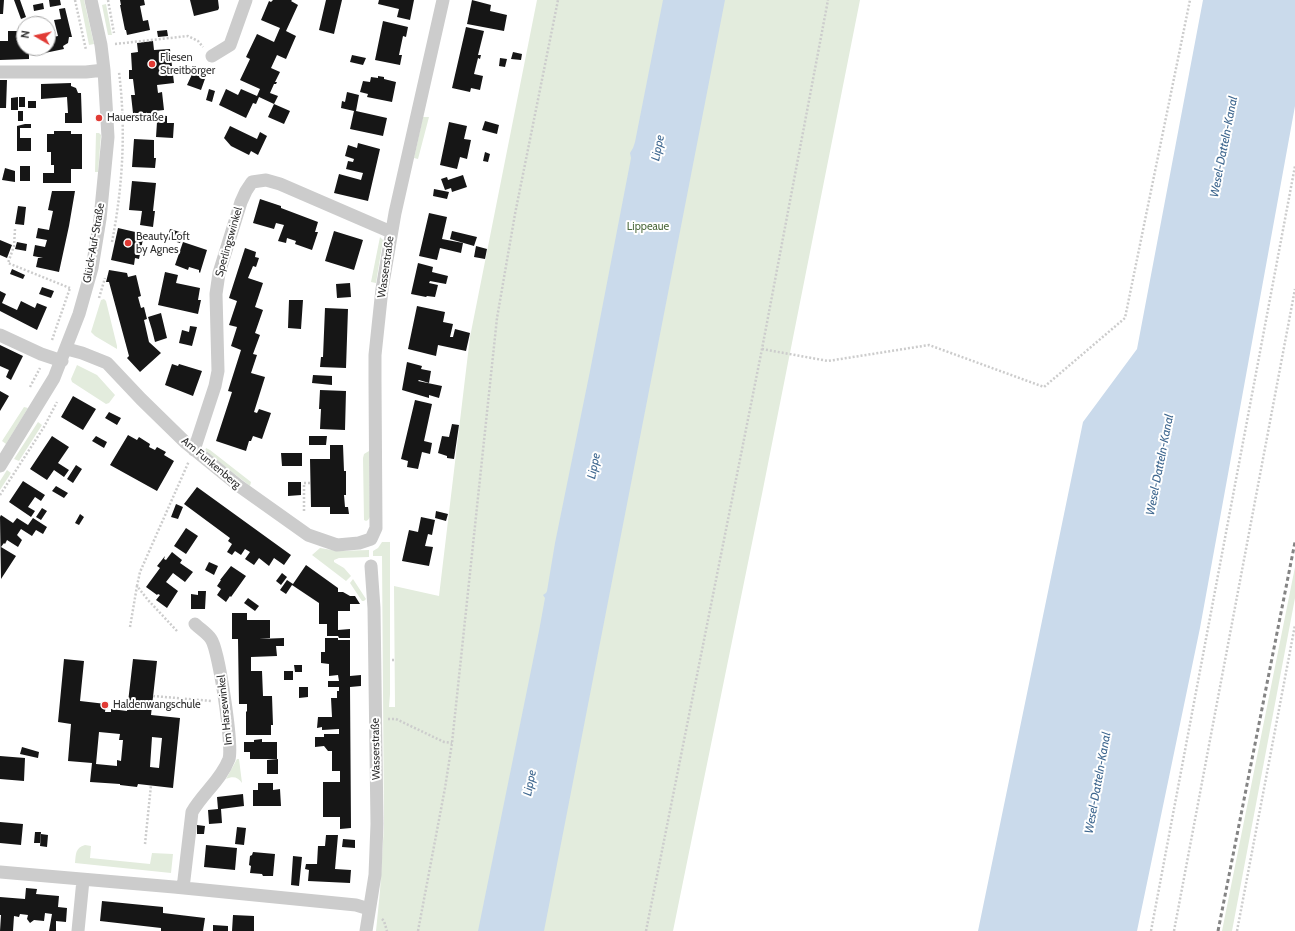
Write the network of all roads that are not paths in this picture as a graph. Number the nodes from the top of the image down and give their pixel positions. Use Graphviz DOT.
graph roads {
  1 [pos="91,0"];
  2 [pos="246,0"];
  3 [pos="443,0"];
  4 [pos="212,56"];
  5 [pos="104,70"];
  6 [pos="0,72"];
  7 [pos="391,232"];
  8 [pos="0,335"];
  9 [pos="64,355"];
  10 [pos="194,450"];
  11 [pos="0,466"];
  12 [pos="371,539"];
  13 [pos="371,566"];
  14 [pos="195,624"];
  15 [pos="0,872"];
  16 [pos="83,880"];
  17 [pos="183,888"];
  18 [pos="369,909"];
  19 [pos="78,931"];
  20 [pos="366,931"];
  1 -- 5 [label="street, Glück-Auf-Straße"];
  2 -- 4 [label="street"];
  3 -- 7 [label="street, Wasserstraße"];
  5 -- 6 [label="street"];
  5 -- 9 [label="street, Glück-Auf-Straße"];
  7 -- 10 [label="street, Sperlingswinkel"];
  7 -- 12 [label="street, Wasserstraße"];
  8 -- 9 [label="street, Am Funkenberg"];
  9 -- 10 [label="street, Am Funkenberg"];
  9 -- 11 [label="street, Glück-Auf-Straße"];
  10 -- 12 [label="street, Am Funkenberg"];
  13 -- 18 [label="street, Wasserstraße"];
  14 -- 17 [label="street, Im Harsewinkel"];
  15 -- 16 [label="street"];
  16 -- 17 [label="street"];
  16 -- 19 [label="street"];
  17 -- 18 [label="street"];
  18 -- 20 [label="street, Wasserstraße"];
}
